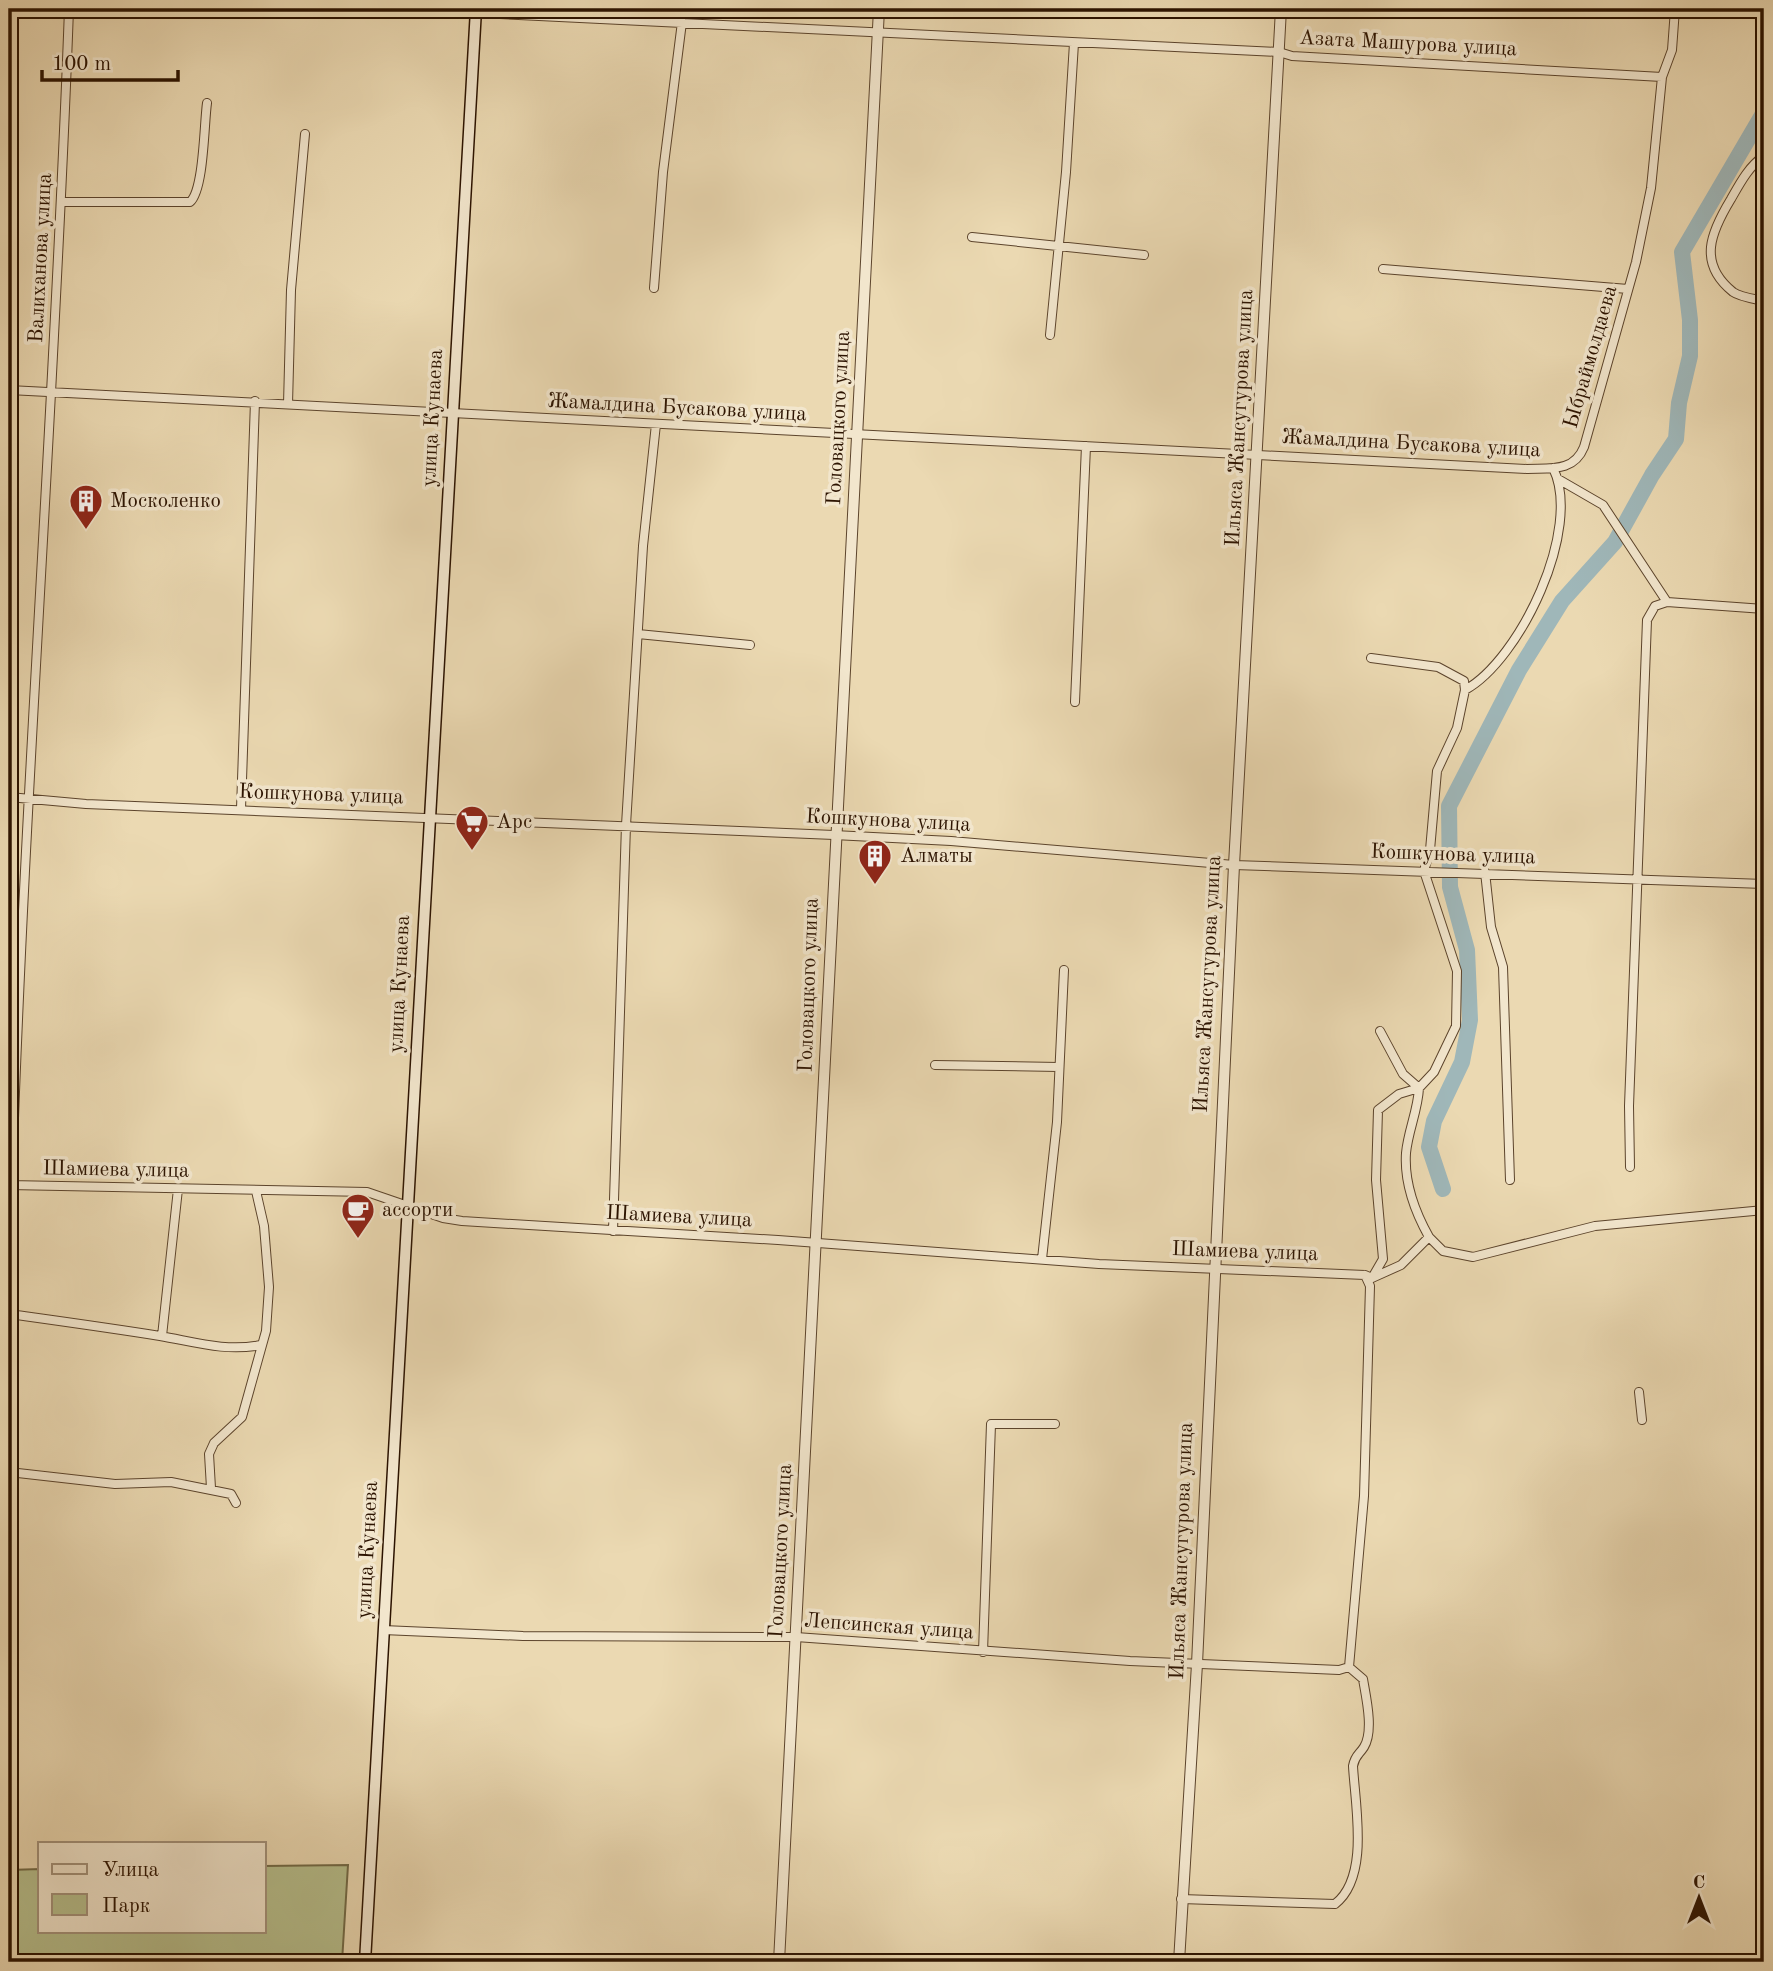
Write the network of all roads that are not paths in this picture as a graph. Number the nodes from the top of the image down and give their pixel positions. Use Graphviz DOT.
graph roads {
  1 [pos="69,9"];
  2 [pos="397,9"];
  3 [pos="879,9"];
  4 [pos="1281,9"];
  5 [pos="1675,9"];
  6 [pos="476,10"];
  7 [pos="682,22"];
  8 [pos="878,32"];
  9 [pos="1074,43"];
  10 [pos="1279,52"];
  11 [pos="1662,76"];
  12 [pos="206,103"];
  13 [pos="305,134"];
  14 [pos="1764,156"];
  15 [pos="62,202"];
  16 [pos="972,237"];
  17 [pos="1058,246"];
  18 [pos="1144,256"];
  19 [pos="1383,269"];
  20 [pos="654,288"];
  21 [pos="1628,289"];
  22 [pos="1764,301"];
  23 [pos="1049,335"];
  24 [pos="9,390"];
  25 [pos="51,391"];
  26 [pos="255,401"];
  27 [pos="288,404"];
  28 [pos="453,413"];
  29 [pos="656,424"];
  30 [pos="857,435"];
  31 [pos="1086,446"];
  32 [pos="1258,454"];
  33 [pos="1553,468"];
  34 [pos="1558,479"];
  35 [pos="1667,602"];
  36 [pos="1764,609"];
  37 [pos="638,634"];
  38 [pos="750,645"];
  39 [pos="1371,658"];
  40 [pos="1465,690"];
  41 [pos="1075,702"];
  42 [pos="9,797"];
  43 [pos="28,798"];
  44 [pos="241,809"];
  45 [pos="428,816"];
  46 [pos="626,825"];
  47 [pos="834,835"];
  48 [pos="1234,865"];
  49 [pos="1424,871"];
  50 [pos="1485,872"];
  51 [pos="1637,881"];
  52 [pos="1764,884"];
  53 [pos="9,946"];
  54 [pos="20,947"];
  55 [pos="1064,970"];
  56 [pos="1380,1031"];
  57 [pos="935,1065"];
  58 [pos="1059,1067"];
  59 [pos="1419,1087"];
  60 [pos="11,1128"];
  61 [pos="1630,1167"];
  62 [pos="9,1178"];
  63 [pos="1510,1180"];
  64 [pos="9,1185"];
  65 [pos="178,1189"];
  66 [pos="256,1191"];
  67 [pos="407,1206"];
  68 [pos="1764,1210"];
  69 [pos="613,1231"];
  70 [pos="1429,1237"];
  71 [pos="817,1243"];
  72 [pos="1042,1259"];
  73 [pos="1213,1268"];
  74 [pos="1369,1276"];
  75 [pos="9,1314"];
  76 [pos="162,1336"];
  77 [pos="261,1345"];
  78 [pos="1639,1392"];
  79 [pos="1642,1420"];
  80 [pos="1055,1423"];
  81 [pos="9,1472"];
  82 [pos="211,1488"];
  83 [pos="236,1503"];
  84 [pos="383,1630"];
  85 [pos="796,1637"];
  86 [pos="983,1652"];
  87 [pos="1197,1664"];
  88 [pos="1349,1667"];
  89 [pos="1181,1899"];
  90 [pos="365,1962"];
  91 [pos="779,1962"];
  92 [pos="1179,1962"];
  1 -- 15 [label="street, Валиханова улица"];
  2 -- 6 [label="street, Азата Машурова улица"];
  3 -- 8 [label="street, Головацкого улица"];
  4 -- 10 [label="street, Ильяса Жансугурова улица"];
  5 -- 11 [label="street, Ыбраймолдаева"];
  6 -- 7 [label="street, Азата Машурова улица"];
  6 -- 28 [label="main road, улица Кунаева"];
  7 -- 8 [label="street, Азата Машурова улица"];
  7 -- 20 [label="street"];
  8 -- 9 [label="street, Азата Машурова улица"];
  8 -- 30 [label="street, Головацкого улица"];
  9 -- 10 [label="street, Азата Машурова улица"];
  9 -- 17 [label="street"];
  10 -- 11 [label="street, Азата Машурова улица"];
  10 -- 32 [label="street, Ильяса Жансугурова улица"];
  11 -- 21 [label="street, Ыбраймолдаева"];
  12 -- 15 [label="street"];
  13 -- 27 [label="street"];
  14 -- 22 [label="street"];
  15 -- 25 [label="street, Валиханова улица"];
  16 -- 17 [label="street"];
  17 -- 18 [label="street"];
  17 -- 23 [label="street"];
  19 -- 21 [label="street"];
  21 -- 33 [label="street, Ыбраймолдаева"];
  24 -- 25 [label="street, Жамалдина Бусакова улица"];
  25 -- 26 [label="street, Жамалдина Бусакова улица"];
  25 -- 43 [label="street, Валиханова улица"];
  26 -- 27 [label="street, Жамалдина Бусакова улица"];
  26 -- 44 [label="street"];
  27 -- 28 [label="street, Жамалдина Бусакова улица"];
  28 -- 29 [label="street, Жамалдина Бусакова улица"];
  28 -- 45 [label="main road, улица Кунаева"];
  29 -- 30 [label="street, Жамалдина Бусакова улица"];
  29 -- 37 [label="street"];
  30 -- 31 [label="street, Жамалдина Бусакова улица"];
  30 -- 47 [label="street, Головацкого улица"];
  31 -- 32 [label="street, Жамалдина Бусакова улица"];
  31 -- 41 [label="street"];
  32 -- 33 [label="street, Жамалдина Бусакова улица"];
  32 -- 48 [label="street, Ильяса Жансугурова улица"];
  33 -- 34 [label="street"];
  34 -- 35 [label="street"];
  34 -- 40 [label="street"];
  35 -- 36 [label="street"];
  35 -- 51 [label="street"];
  37 -- 38 [label="street"];
  37 -- 46 [label="street"];
  39 -- 40 [label="street"];
  40 -- 49 [label="street"];
  42 -- 43 [label="street, Кошкунова улица"];
  43 -- 44 [label="street, Кошкунова улица"];
  43 -- 54 [label="street, Валиханова улица"];
  44 -- 45 [label="street, Кошкунова улица"];
  45 -- 46 [label="street, Кошкунова улица"];
  45 -- 67 [label="main road, улица Кунаева"];
  46 -- 47 [label="street, Кошкунова улица"];
  46 -- 69 [label="street"];
  47 -- 48 [label="street, Кошкунова улица"];
  47 -- 71 [label="street, Головацкого улица"];
  48 -- 49 [label="street, Кошкунова улица"];
  48 -- 73 [label="street, Ильяса Жансугурова улица"];
  49 -- 50 [label="street, Кошкунова улица"];
  49 -- 59 [label="street"];
  50 -- 51 [label="street, Кошкунова улица"];
  50 -- 63 [label="street"];
  51 -- 52 [label="street, Кошкунова улица"];
  51 -- 61 [label="street"];
  53 -- 54 [label="street"];
  54 -- 60 [label="street, Валиханова улица"];
  55 -- 58 [label="street"];
  56 -- 59 [label="street"];
  57 -- 58 [label="street"];
  58 -- 72 [label="street"];
  59 -- 70 [label="street"];
  59 -- 74 [label="street"];
  60 -- 62 [label="street, Валиханова улица"];
  64 -- 65 [label="street, Шамиева улица"];
  65 -- 66 [label="street, Шамиева улица"];
  65 -- 76 [label="street"];
  66 -- 67 [label="street, Шамиева улица"];
  66 -- 77 [label="street"];
  67 -- 69 [label="street, Шамиева улица"];
  67 -- 84 [label="main road, улица Кунаева"];
  68 -- 70 [label="street"];
  69 -- 71 [label="street, Шамиева улица"];
  70 -- 74 [label="street"];
  71 -- 72 [label="street, Шамиева улица"];
  71 -- 85 [label="street, Головацкого улица"];
  72 -- 73 [label="street, Шамиева улица"];
  73 -- 74 [label="street, Шамиева улица"];
  73 -- 87 [label="street, Ильяса Жансугурова улица"];
  74 -- 88 [label="street"];
  75 -- 76 [label="street"];
  76 -- 77 [label="street"];
  77 -- 82 [label="street"];
  78 -- 79 [label="street"];
  80 -- 86 [label="street"];
  81 -- 82 [label="street"];
  82 -- 83 [label="street"];
  84 -- 85 [label="street, Лепсинская улица"];
  84 -- 90 [label="main road, улица Кунаева"];
  85 -- 86 [label="street, Лепсинская улица"];
  85 -- 91 [label="street, Головацкого улица"];
  86 -- 87 [label="street, Лепсинская улица"];
  87 -- 88 [label="street, Лепсинская улица"];
  87 -- 89 [label="street, Ильяса Жансугурова улица"];
  88 -- 89 [label="street"];
  89 -- 92 [label="street, Ильяса Жансугурова улица"];
}
